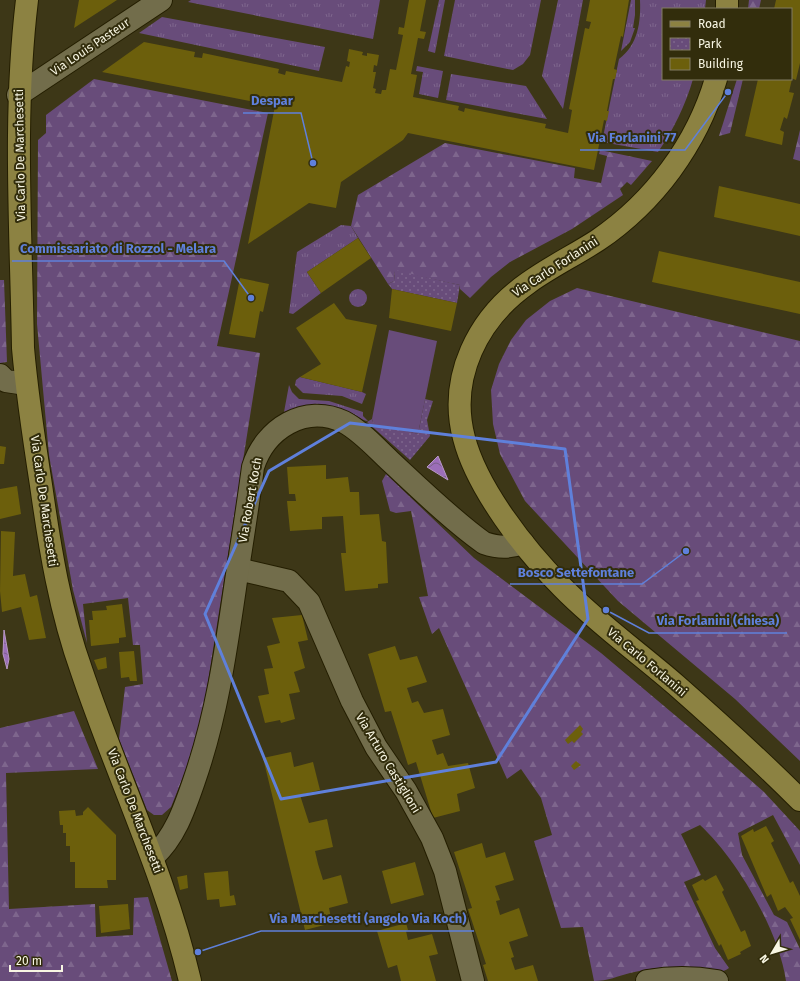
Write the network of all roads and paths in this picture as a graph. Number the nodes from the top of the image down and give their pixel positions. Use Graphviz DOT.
graph roads {
  1 [pos="27,0"];
  2 [pos="161,0"];
  3 [pos="716,80"];
  4 [pos="18,94"];
  5 [pos="0,375"];
  6 [pos="26,384"];
  7 [pos="523,543"];
  8 [pos="238,570"];
  9 [pos="800,800"];
  10 [pos="153,857"];
  11 [pos="190,981"];
  12 [pos="473,981"];
  13 [pos="647,981"];
  14 [pos="718,981"];
  1 -- 4 [label="main road, Via Carlo De Marchesetti"];
  2 -- 4 [label="street, Via Louis Pasteur"];
  3 -- 7 [label="main road, Via Carlo Forlanini"];
  4 -- 6 [label="main road, Via Carlo De Marchesetti"];
  5 -- 6 [label="street"];
  6 -- 10 [label="main road, Via Carlo De Marchesetti"];
  7 -- 8 [label="street, Via Robert Koch"];
  7 -- 9 [label="main road, Via Carlo Forlanini"];
  8 -- 10 [label="street, Via Robert Koch"];
  8 -- 12 [label="street, Via Arturo Castiglioni"];
  10 -- 11 [label="main road, Via Carlo De Marchesetti"];
  13 -- 14 [label="street"];
}
